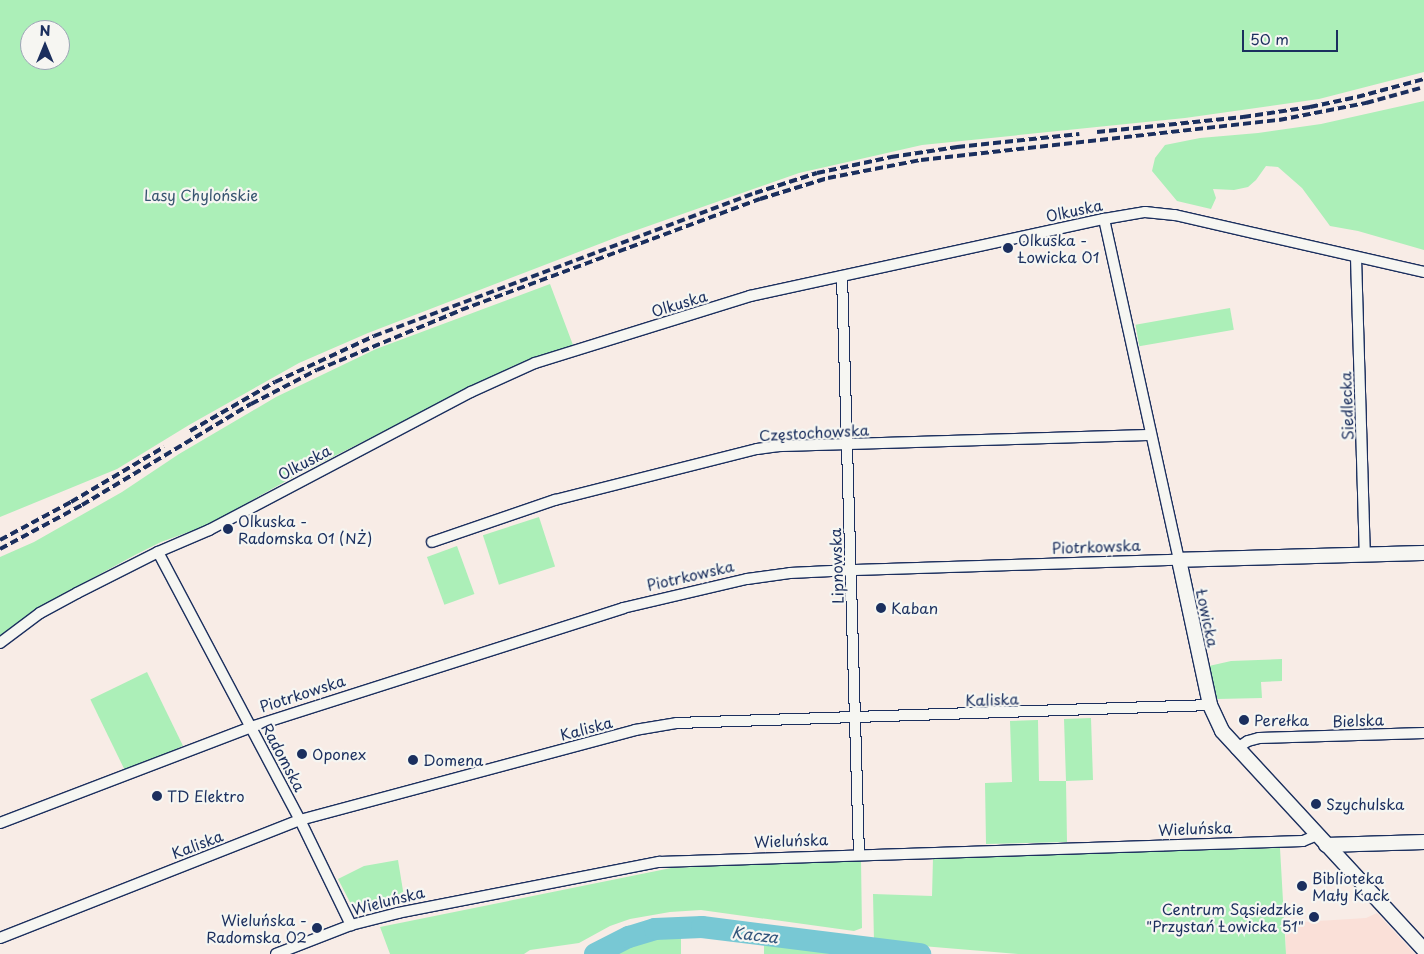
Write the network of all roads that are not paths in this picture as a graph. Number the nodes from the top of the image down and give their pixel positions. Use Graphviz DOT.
graph roads {
  1 [pos="1104,219"];
  2 [pos="1356,257"];
  3 [pos="1424,272"];
  4 [pos="842,276"];
  5 [pos="1151,435"];
  6 [pos="847,444"];
  7 [pos="432,542"];
  8 [pos="158,552"];
  9 [pos="1424,553"];
  10 [pos="1365,554"];
  11 [pos="1179,560"];
  12 [pos="852,570"];
  13 [pos="0,643"];
  14 [pos="1210,705"];
  15 [pos="854,718"];
  16 [pos="251,727"];
  17 [pos="1424,733"];
  18 [pos="1236,749"];
  19 [pos="300,820"];
  20 [pos="0,823"];
  21 [pos="1321,840"];
  22 [pos="1424,842"];
  23 [pos="859,855"];
  24 [pos="351,926"];
  25 [pos="0,938"];
  26 [pos="1424,950"];
  27 [pos="276,954"];
  1 -- 2 [label="street, Olkuska"];
  1 -- 4 [label="street, Olkuska"];
  1 -- 5 [label="street, Łowicka"];
  2 -- 3 [label="street, Olkuska"];
  2 -- 10 [label="street, Siedlecka"];
  4 -- 6 [label="street, Lipnowska"];
  4 -- 8 [label="street, Olkuska"];
  5 -- 6 [label="street, Częstochowska"];
  5 -- 11 [label="street, Łowicka"];
  6 -- 7 [label="street, Częstochowska"];
  6 -- 12 [label="street, Lipnowska"];
  8 -- 13 [label="street, Olkuska"];
  8 -- 16 [label="street, Radomska"];
  9 -- 10 [label="street, Piotrkowska"];
  10 -- 11 [label="street, Piotrkowska"];
  11 -- 12 [label="street, Piotrkowska"];
  11 -- 14 [label="street, Łowicka"];
  12 -- 15 [label="street, Lipnowska"];
  12 -- 16 [label="street, Piotrkowska"];
  14 -- 15 [label="street, Kaliska"];
  14 -- 18 [label="street, Łowicka"];
  15 -- 19 [label="street, Kaliska"];
  15 -- 23 [label="street, Lipnowska"];
  16 -- 19 [label="street, Radomska"];
  16 -- 20 [label="street, Piotrkowska"];
  17 -- 18 [label="street, Bielska"];
  18 -- 21 [label="street, Łowicka"];
  19 -- 24 [label="street, Radomska"];
  19 -- 25 [label="street, Kaliska"];
  21 -- 22 [label="street, Wieluńska"];
  21 -- 23 [label="street, Wieluńska"];
  21 -- 26 [label="street, Łowicka"];
  23 -- 24 [label="street, Wieluńska"];
  24 -- 27 [label="street, Wieluńska"];
}
